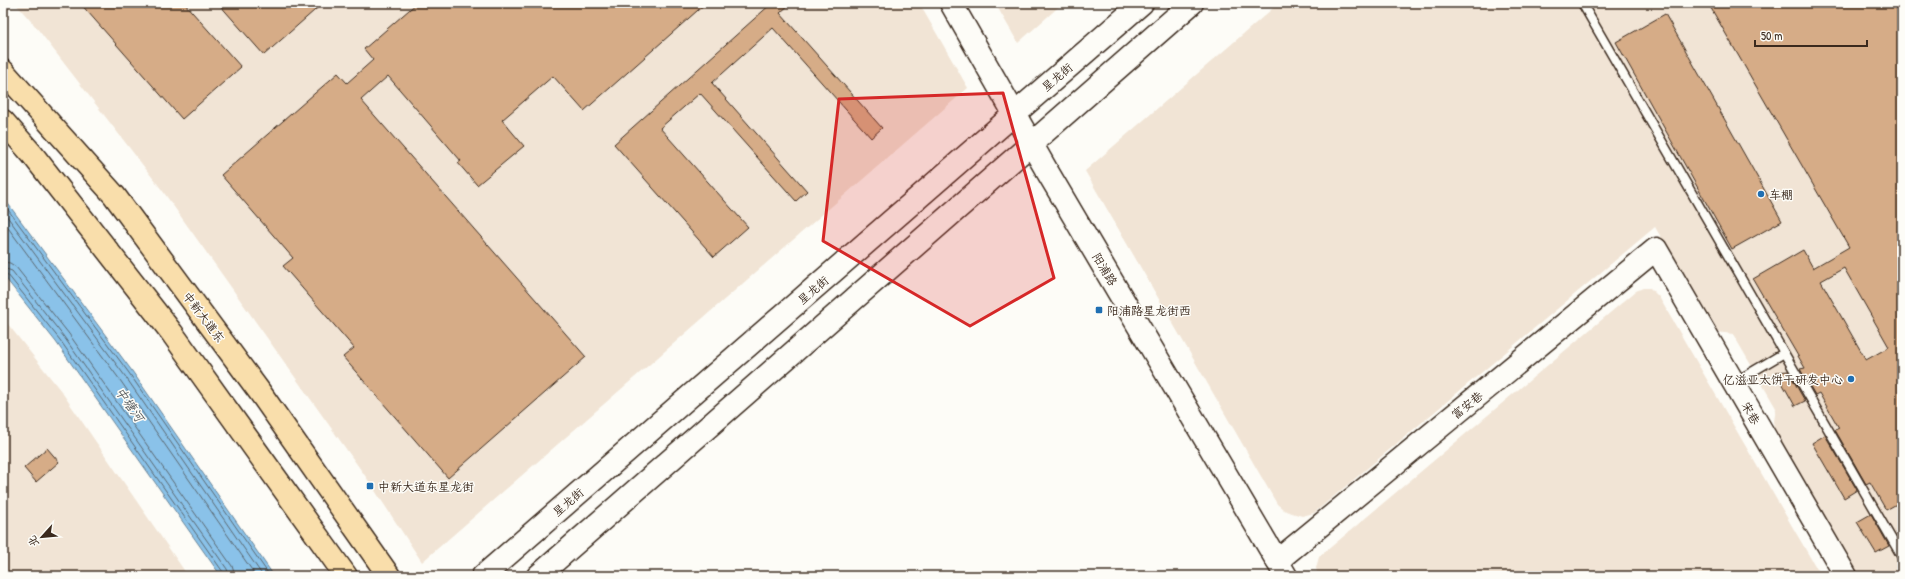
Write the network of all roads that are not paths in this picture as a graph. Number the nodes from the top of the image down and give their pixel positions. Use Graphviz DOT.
graph roads {
  1 [pos="952,3"];
  2 [pos="1142,3"];
  3 [pos="1192,3"];
  4 [pos="1582,3"];
  5 [pos="3,71"];
  6 [pos="1016,114"];
  7 [pos="3,121"];
  8 [pos="1033,144"];
  9 [pos="1656,249"];
  10 [pos="1784,353"];
  11 [pos="1734,383"];
  12 [pos="1902,557"];
  13 [pos="1281,569"];
  14 [pos="346,576"];
  15 [pos="389,576"];
  16 [pos="483,576"];
  17 [pos="538,576"];
  18 [pos="1846,576"];
  1 -- 6 [label="main road, 阳浦路"];
  2 -- 6 [label="main road, 星龙街"];
  3 -- 8 [label="main road"];
  4 -- 10 [label="lane"];
  5 -- 15 [label="main road, 中新大道东"];
  6 -- 8 [label="main road, 阳浦路"];
  6 -- 16 [label="main road, 星龙街"];
  7 -- 14 [label="main road"];
  8 -- 13 [label="main road, 阳浦路"];
  8 -- 17 [label="main road"];
  9 -- 11 [label="main road, 宋巷"];
  9 -- 13 [label="main road, 富安巷"];
  10 -- 11 [label="lane"];
  10 -- 12 [label="lane"];
  11 -- 18 [label="main road, 宋巷"];
}
